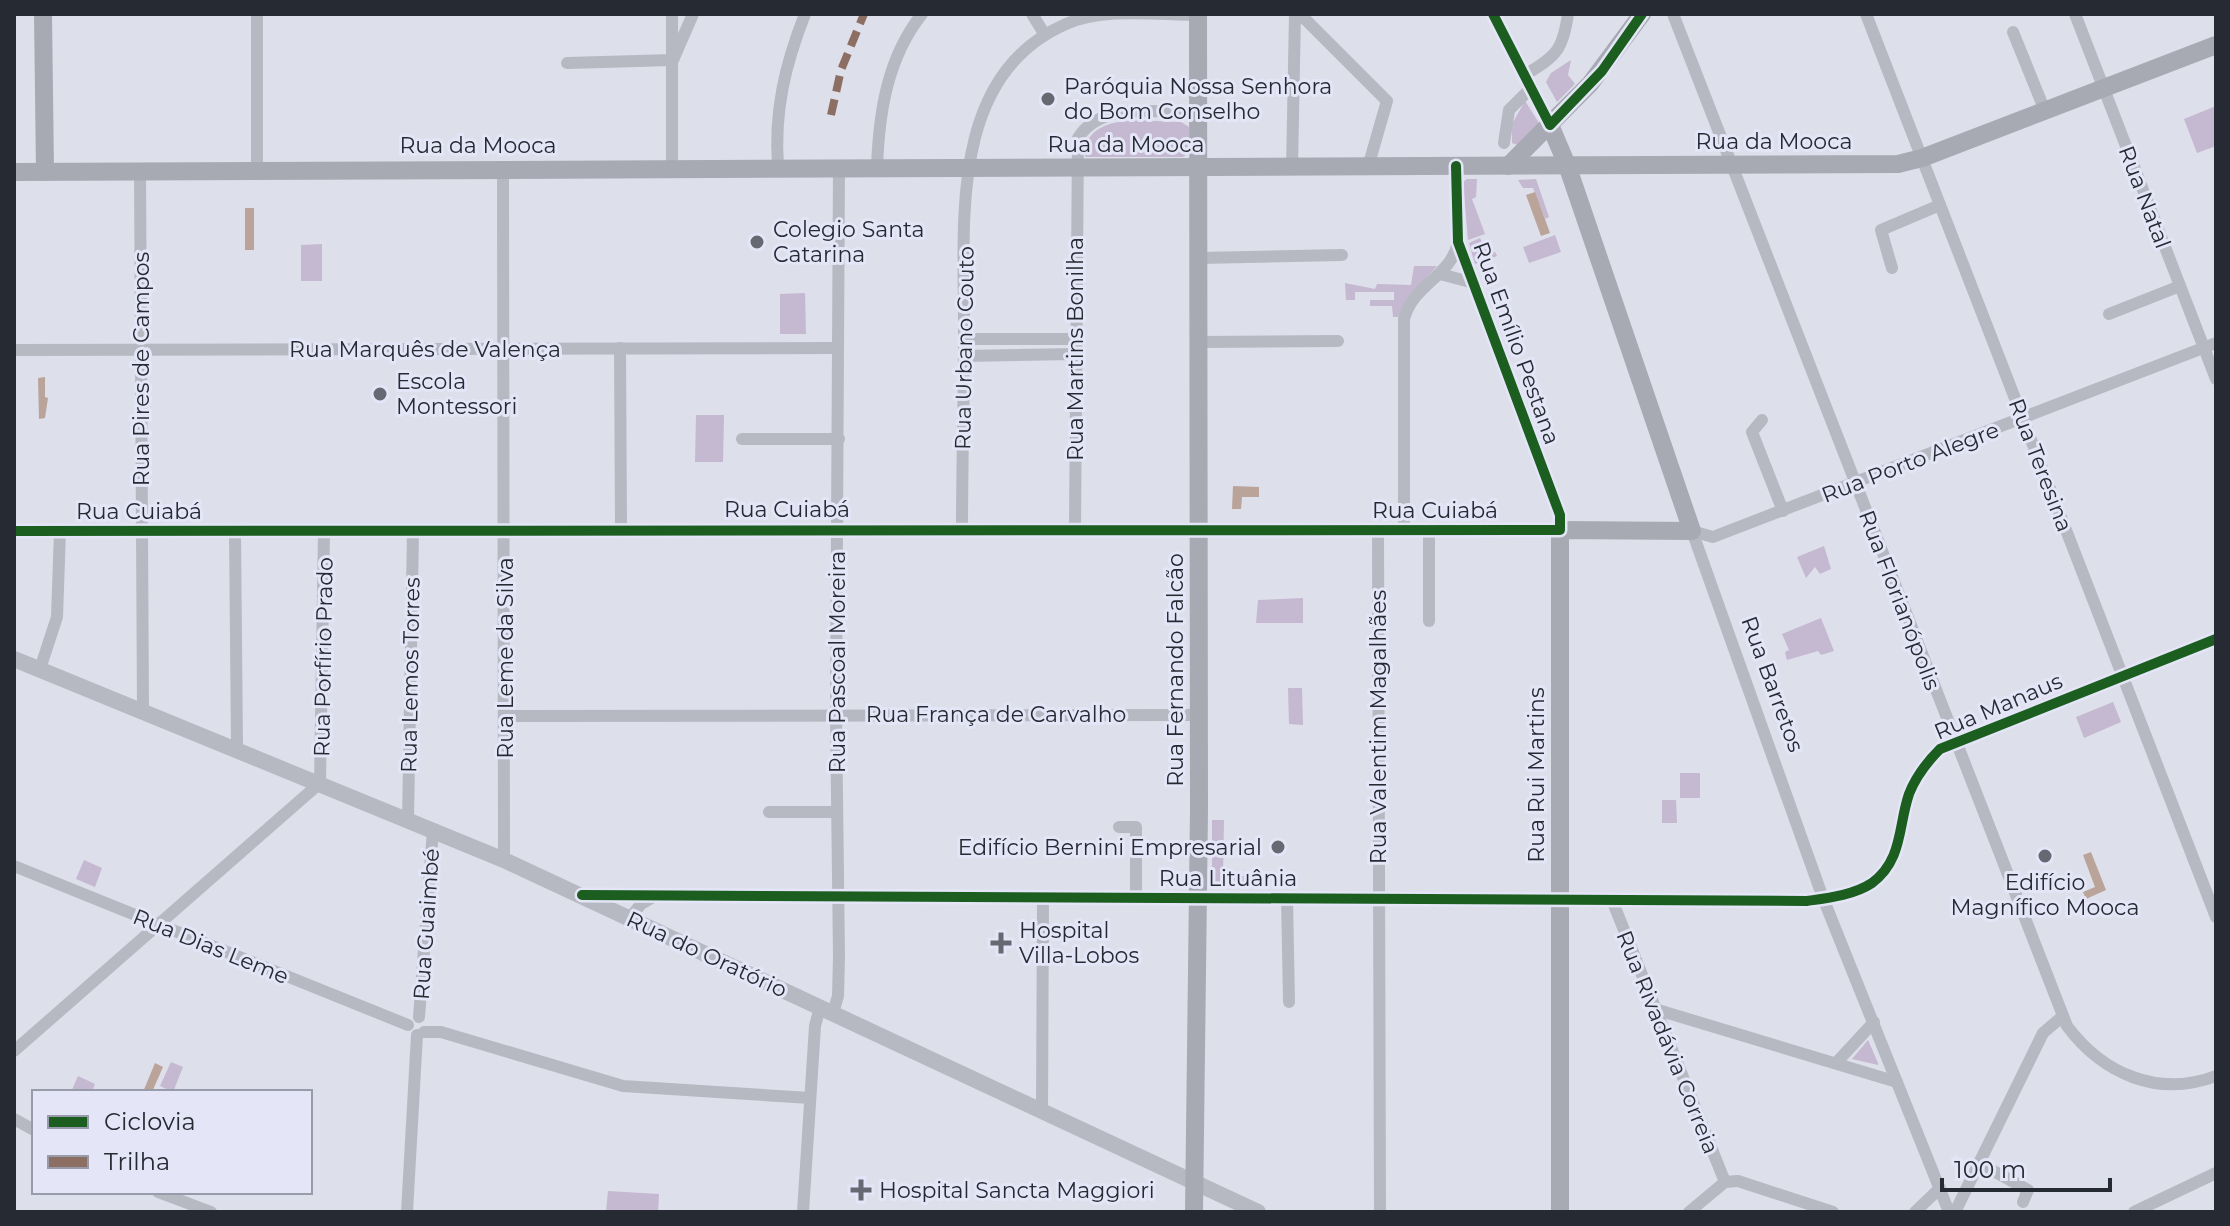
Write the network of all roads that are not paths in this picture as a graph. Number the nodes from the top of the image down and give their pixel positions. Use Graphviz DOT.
graph roads {
  1 [pos="43,14"];
  2 [pos="257,14"];
  3 [pos="672,14"];
  4 [pos="693,14"];
  5 [pos="805,14"];
  6 [pos="922,14"];
  7 [pos="1032,14"];
  8 [pos="1198,14"];
  9 [pos="1297,14"];
  10 [pos="1493,14"];
  11 [pos="1568,14"];
  12 [pos="1642,14"];
  13 [pos="1673,14"];
  14 [pos="1866,14"];
  15 [pos="2075,14"];
  16 [pos="2013,32"];
  17 [pos="1045,35"];
  18 [pos="2216,45"];
  19 [pos="673,60"];
  20 [pos="567,63"];
  21 [pos="1526,74"];
  22 [pos="1532,87"];
  23 [pos="2104,89"];
  24 [pos="2045,111"];
  25 [pos="1198,113"];
  26 [pos="1550,125"];
  27 [pos="1504,143"];
  28 [pos="1922,158"];
  29 [pos="1567,165"];
  30 [pos="1731,165"];
  31 [pos="778,166"];
  32 [pos="839,166"];
  33 [pos="1456,166"];
  34 [pos="1508,166"];
  35 [pos="877,167"];
  36 [pos="968,167"];
  37 [pos="1368,167"];
  38 [pos="503,168"];
  39 [pos="672,168"];
  40 [pos="1199,168"];
  41 [pos="1292,168"];
  42 [pos="1076,169"];
  43 [pos="257,170"];
  44 [pos="140,171"];
  45 [pos="14,172"];
  46 [pos="45,172"];
  47 [pos="1940,205"];
  48 [pos="1458,242"];
  49 [pos="1342,255"];
  50 [pos="1199,258"];
  51 [pos="1892,268"];
  52 [pos="1440,274"];
  53 [pos="1474,283"];
  54 [pos="2180,286"];
  55 [pos="2109,314"];
  56 [pos="964,339"];
  57 [pos="1076,339"];
  58 [pos="1017,340"];
  59 [pos="1338,341"];
  60 [pos="1199,342"];
  61 [pos="2210,345"];
  62 [pos="504,348"];
  63 [pos="620,348"];
  64 [pos="837,348"];
  65 [pos="14,350"];
  66 [pos="142,350"];
  67 [pos="1075,354"];
  68 [pos="1017,355"];
  69 [pos="964,356"];
  70 [pos="2216,379"];
  71 [pos="2023,418"];
  72 [pos="1762,420"];
  73 [pos="742,439"];
  74 [pos="839,439"];
  75 [pos="1855,484"];
  76 [pos="1783,511"];
  77 [pos="621,529"];
  78 [pos="836,529"];
  79 [pos="962,530"];
  80 [pos="1075,530"];
  81 [pos="1199,530"];
  82 [pos="1378,530"];
  83 [pos="1404,530"];
  84 [pos="1429,530"];
  85 [pos="1560,530"];
  86 [pos="14,531"];
  87 [pos="60,531"];
  88 [pos="142,531"];
  89 [pos="235,531"];
  90 [pos="324,531"];
  91 [pos="413,531"];
  92 [pos="504,531"];
  93 [pos="1692,531"];
  94 [pos="1429,621"];
  95 [pos="2216,639"];
  96 [pos="14,659"];
  97 [pos="40,669"];
  98 [pos="2123,676"];
  99 [pos="143,711"];
  100 [pos="836,714"];
  101 [pos="1199,715"];
  102 [pos="505,716"];
  103 [pos="1956,742"];
  104 [pos="237,748"];
  105 [pos="320,783"];
  106 [pos="769,812"];
  107 [pos="837,812"];
  108 [pos="408,820"];
  109 [pos="1119,827"];
  110 [pos="433,830"];
  111 [pos="504,860"];
  112 [pos="14,866"];
  113 [pos="634,894"];
  114 [pos="582,895"];
  115 [pos="653,897"];
  116 [pos="838,898"];
  117 [pos="1043,898"];
  118 [pos="1136,898"];
  119 [pos="1199,898"];
  120 [pos="1287,898"];
  121 [pos="1377,898"];
  122 [pos="1823,898"];
  123 [pos="1612,900"];
  124 [pos="1560,901"];
  125 [pos="622,914"];
  126 [pos="2216,917"];
  127 [pos="160,926"];
  128 [pos="1289,1002"];
  129 [pos="826,1010"];
  130 [pos="1658,1010"];
  131 [pos="2063,1016"];
  132 [pos="1874,1022"];
  133 [pos="419,1026"];
  134 [pos="14,1051"];
  135 [pos="1836,1063"];
  136 [pos="2216,1076"];
  137 [pos="1897,1082"];
  138 [pos="810,1098"];
  139 [pos="1042,1111"];
  140 [pos="14,1119"];
  141 [pos="32,1129"];
  142 [pos="1979,1163"];
  143 [pos="2216,1173"];
  144 [pos="1725,1182"];
  145 [pos="1196,1183"];
  146 [pos="1940,1188"];
  147 [pos="163,1194"];
  148 [pos="2023,1202"];
  149 [pos="211,1212"];
  150 [pos="407,1212"];
  151 [pos="803,1212"];
  152 [pos="1194,1212"];
  153 [pos="1258,1212"];
  154 [pos="1380,1212"];
  155 [pos="1560,1212"];
  156 [pos="1689,1212"];
  157 [pos="1833,1212"];
  158 [pos="1915,1212"];
  159 [pos="1952,1212"];
  160 [pos="2134,1212"];
  1 -- 46 [label="main road"];
  2 -- 43 [label="street"];
  3 -- 19 [label="street"];
  4 -- 19 [label="street"];
  5 -- 31 [label="street"];
  6 -- 35 [label="street"];
  7 -- 17 [label="street"];
  8 -- 17 [label="street, Rua Urbano Couto"];
  8 -- 25 [label="main road, Rua Fernando Falcão"];
  9 -- 37 [label="street"];
  9 -- 41 [label="street"];
  10 -- 21 [label="street"];
  11 -- 21 [label="street"];
  12 -- 26 [label="main road"];
  13 -- 30 [label="street, Rua Florianópolis"];
  14 -- 28 [label="street, Rua Teresina"];
  15 -- 23 [label="street, Rua Natal"];
  16 -- 24 [label="street"];
  17 -- 36 [label="street, Rua Urbano Couto"];
  18 -- 23 [label="main road, Rua da Mooca"];
  19 -- 20 [label="street"];
  19 -- 39 [label="street"];
  21 -- 22 [label="street"];
  22 -- 26 [label="street"];
  22 -- 27 [label="street"];
  23 -- 24 [label="main road, Rua da Mooca"];
  23 -- 54 [label="street, Rua Natal"];
  24 -- 28 [label="main road, Rua da Mooca"];
  25 -- 40 [label="main road, Rua Fernando Falcão"];
  25 -- 42 [label="street, Rua Martins Bonilha"];
  26 -- 29 [label="main road, Rua Barretos"];
  26 -- 34 [label="main road"];
  28 -- 30 [label="main road, Rua da Mooca"];
  28 -- 47 [label="street, Rua Teresina"];
  29 -- 30 [label="main road, Rua da Mooca"];
  29 -- 34 [label="main road, Rua da Mooca"];
  29 -- 93 [label="main road, Rua Barretos"];
  30 -- 75 [label="street, Rua Florianópolis"];
  31 -- 32 [label="main road, Rua da Mooca"];
  31 -- 39 [label="main road, Rua da Mooca"];
  32 -- 35 [label="main road, Rua da Mooca"];
  32 -- 64 [label="street, Rua Pascoal Moreira"];
  33 -- 34 [label="main road, Rua da Mooca"];
  33 -- 37 [label="main road, Rua da Mooca"];
  33 -- 48 [label="street, Rua Emílio Pestana"];
  35 -- 36 [label="main road, Rua da Mooca"];
  36 -- 42 [label="main road, Rua da Mooca"];
  36 -- 56 [label="street, Rua Urbano Couto"];
  37 -- 41 [label="main road, Rua da Mooca"];
  38 -- 39 [label="main road, Rua da Mooca"];
  38 -- 43 [label="main road, Rua da Mooca"];
  38 -- 62 [label="street, Rua Leme da Silva"];
  40 -- 41 [label="main road, Rua da Mooca"];
  40 -- 42 [label="main road, Rua da Mooca"];
  40 -- 50 [label="main road, Rua Fernando Falcão"];
  42 -- 57 [label="street, Rua Martins Bonilha"];
  43 -- 44 [label="main road, Rua da Mooca"];
  44 -- 46 [label="main road, Rua da Mooca"];
  44 -- 66 [label="street, Rua Pires de Campos"];
  45 -- 46 [label="main road, Rua da Mooca"];
  47 -- 51 [label="street"];
  47 -- 71 [label="street, Rua Teresina"];
  48 -- 52 [label="street"];
  48 -- 53 [label="street, Rua Emílio Pestana"];
  49 -- 50 [label="street"];
  50 -- 60 [label="main road, Rua Fernando Falcão"];
  52 -- 53 [label="street"];
  52 -- 83 [label="street"];
  53 -- 85 [label="street, Rua Emílio Pestana"];
  54 -- 55 [label="street"];
  54 -- 61 [label="street, Rua Natal"];
  56 -- 58 [label="street"];
  56 -- 69 [label="street, Rua Urbano Couto"];
  57 -- 58 [label="street"];
  57 -- 67 [label="street, Rua Martins Bonilha"];
  58 -- 68 [label="street"];
  59 -- 60 [label="street"];
  60 -- 81 [label="main road, Rua Fernando Falcão"];
  61 -- 70 [label="street, Rua Natal"];
  61 -- 71 [label="street, Rua Porto Alegre"];
  62 -- 63 [label="street, Rua Marquês de Valença"];
  62 -- 66 [label="street, Rua Marquês de Valença"];
  62 -- 92 [label="street, Rua Leme da Silva"];
  63 -- 64 [label="street, Rua Marquês de Valença"];
  63 -- 77 [label="street"];
  64 -- 74 [label="street, Rua Pascoal Moreira"];
  65 -- 66 [label="street, Rua Marquês de Valença"];
  66 -- 88 [label="street, Rua Pires de Campos"];
  67 -- 68 [label="street"];
  67 -- 80 [label="street, Rua Martins Bonilha"];
  68 -- 69 [label="street"];
  69 -- 79 [label="street, Rua Urbano Couto"];
  71 -- 75 [label="street, Rua Porto Alegre"];
  71 -- 98 [label="street, Rua Teresina"];
  72 -- 76 [label="street"];
  73 -- 74 [label="street"];
  74 -- 78 [label="street, Rua Pascoal Moreira"];
  75 -- 76 [label="street, Rua Porto Alegre"];
  75 -- 103 [label="street, Rua Florianópolis"];
  76 -- 93 [label="street, Rua Porto Alegre"];
  77 -- 78 [label="street, Rua Cuiabá"];
  77 -- 92 [label="street, Rua Cuiabá"];
  78 -- 79 [label="street, Rua Cuiabá"];
  78 -- 100 [label="street, Rua Pascoal Moreira"];
  79 -- 80 [label="street, Rua Cuiabá"];
  80 -- 81 [label="street, Rua Cuiabá"];
  81 -- 82 [label="street, Rua Cuiabá"];
  81 -- 101 [label="main road, Rua Fernando Falcão"];
  82 -- 83 [label="street, Rua Cuiabá"];
  82 -- 121 [label="street, Rua Valentim Magalhães"];
  83 -- 84 [label="street, Rua Cuiabá"];
  84 -- 85 [label="street, Rua Cuiabá"];
  84 -- 94 [label="street"];
  85 -- 93 [label="main road, Rua Cuiabá"];
  85 -- 124 [label="main road, Rua Rui Martins"];
  86 -- 87 [label="street, Rua Cuiabá"];
  87 -- 88 [label="street, Rua Cuiabá"];
  87 -- 97 [label="street"];
  88 -- 89 [label="street, Rua Cuiabá"];
  88 -- 99 [label="street, Rua Pires de Campos"];
  89 -- 90 [label="street, Rua Cuiabá"];
  89 -- 104 [label="street"];
  90 -- 91 [label="street, Rua Cuiabá"];
  90 -- 105 [label="street, Rua Porfírio Prado"];
  91 -- 92 [label="street, Rua Cuiabá"];
  91 -- 108 [label="street, Rua Lemos Torres"];
  92 -- 102 [label="street, Rua Leme da Silva"];
  93 -- 122 [label="street, Rua Barretos"];
  95 -- 98 [label="street, Rua Manaus"];
  96 -- 97 [label="street, Rua do Oratório"];
  97 -- 99 [label="street, Rua do Oratório"];
  98 -- 103 [label="street, Rua Manaus"];
  98 -- 126 [label="street, Rua Teresina"];
  99 -- 104 [label="street, Rua do Oratório"];
  100 -- 101 [label="street, Rua França de Carvalho"];
  100 -- 102 [label="street, Rua França de Carvalho"];
  100 -- 107 [label="street, Rua Pascoal Moreira"];
  101 -- 119 [label="main road, Rua Fernando Falcão"];
  102 -- 111 [label="street, Rua Leme da Silva"];
  103 -- 122 [label="street, Rua Manaus"];
  103 -- 131 [label="street, Rua Florianópolis"];
  104 -- 105 [label="street, Rua do Oratório"];
  105 -- 108 [label="street, Rua do Oratório"];
  105 -- 127 [label="street"];
  106 -- 107 [label="street"];
  107 -- 116 [label="street, Rua Pascoal Moreira"];
  108 -- 110 [label="street, Rua do Oratório"];
  109 -- 118 [label="street"];
  110 -- 111 [label="street, Rua do Oratório"];
  110 -- 133 [label="street, Rua Guaimbé"];
  111 -- 114 [label="street, Rua do Oratório"];
  112 -- 127 [label="street, Rua Dias Leme"];
  113 -- 114 [label="street, Rua Lituânia"];
  113 -- 115 [label="street, Rua Lituânia"];
  113 -- 125 [label="street"];
  114 -- 125 [label="street, Rua do Oratório"];
  115 -- 116 [label="street, Rua Lituânia"];
  115 -- 125 [label="street"];
  116 -- 117 [label="street, Rua Lituânia"];
  116 -- 129 [label="street, Rua Pascoal Moreira"];
  117 -- 118 [label="street, Rua Lituânia"];
  117 -- 139 [label="street"];
  118 -- 119 [label="street, Rua Lituânia"];
  119 -- 120 [label="street, Rua Lituânia"];
  119 -- 145 [label="main road, Rua Fernando Falcão"];
  120 -- 121 [label="street, Rua Lituânia"];
  120 -- 128 [label="street"];
  121 -- 124 [label="street, Rua Lituânia"];
  121 -- 154 [label="street, Rua Valentim Magalhães"];
  122 -- 123 [label="street, Rua Lituânia"];
  122 -- 132 [label="street, Rua Barretos"];
  123 -- 124 [label="street, Rua Lituânia"];
  123 -- 130 [label="street, Rua Rivadávia Correia"];
  124 -- 155 [label="main road, Rua Rui Martins"];
  125 -- 129 [label="street, Rua do Oratório"];
  127 -- 133 [label="street, Rua Dias Leme"];
  127 -- 134 [label="street"];
  129 -- 138 [label="street, Rua Pascoal Moreira"];
  129 -- 139 [label="street, Rua do Oratório"];
  130 -- 135 [label="street"];
  130 -- 144 [label="street, Rua Rivadávia Correia"];
  131 -- 136 [label="street, Rua Florianópolis"];
  131 -- 142 [label="street"];
  132 -- 135 [label="street"];
  132 -- 137 [label="street, Rua Barretos"];
  133 -- 138 [label="street, Rua Dias Leme"];
  133 -- 150 [label="street, Rua Guaimbé"];
  135 -- 137 [label="street"];
  137 -- 146 [label="street, Rua Barretos"];
  138 -- 151 [label="street, Rua Pascoal Moreira"];
  139 -- 145 [label="street, Rua do Oratório"];
  140 -- 141 [label="street"];
  142 -- 148 [label="street"];
  142 -- 159 [label="street"];
  143 -- 160 [label="street"];
  144 -- 156 [label="street"];
  144 -- 157 [label="street"];
  145 -- 152 [label="main road, Rua Fernando Falcão"];
  145 -- 153 [label="street, Rua do Oratório"];
  146 -- 158 [label="street"];
  146 -- 159 [label="street, Rua Barretos"];
  147 -- 149 [label="street"];
}
